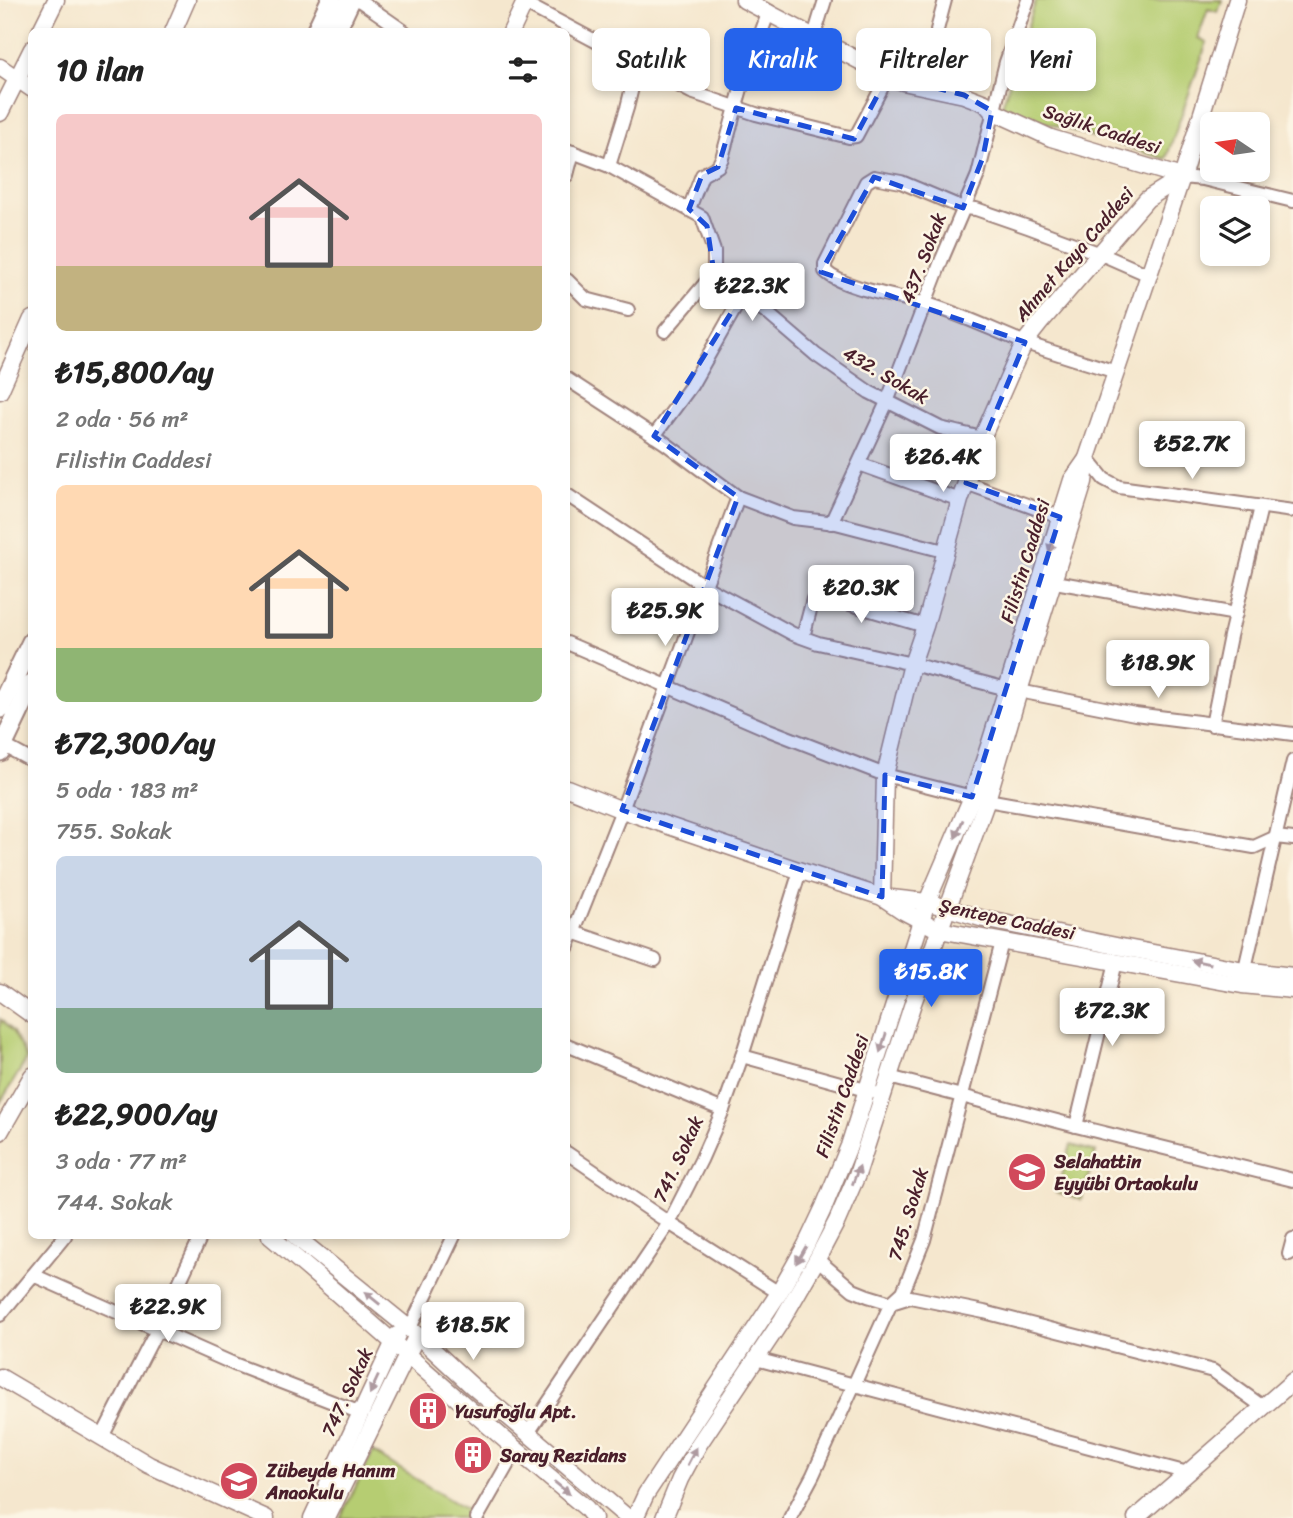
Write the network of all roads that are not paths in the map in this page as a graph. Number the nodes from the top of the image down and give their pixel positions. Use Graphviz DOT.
graph roads {
  1 [pos="56,0"];
  2 [pos="187,0"];
  3 [pos="331,0"];
  4 [pos="350,0"];
  5 [pos="359,0"];
  6 [pos="744,0"];
  7 [pos="824,0"];
  8 [pos="945,0"];
  9 [pos="1028,0"];
  10 [pos="1237,0"];
  11 [pos="525,1"];
  12 [pos="769,11"];
  13 [pos="42,28"];
  14 [pos="175,28"];
  15 [pos="318,28"];
  16 [pos="337,28"];
  17 [pos="399,28"];
  18 [pos="514,28"];
  19 [pos="800,28"];
  20 [pos="816,28"];
  21 [pos="938,28"];
  22 [pos="592,38"];
  23 [pos="28,56"];
  24 [pos="0,67"];
  25 [pos="16,79"];
  26 [pos="28,86"];
  27 [pos="631,91"];
  28 [pos="689,91"];
  29 [pos="880,91"];
  30 [pos="945,91"];
  31 [pos="736,108"];
  32 [pos="992,111"];
  33 [pos="0,113"];
  34 [pos="570,151"];
  35 [pos="609,166"];
  36 [pos="1182,177"];
  37 [pos="1293,201"];
  38 [pos="962,208"];
  39 [pos="689,209"];
  40 [pos="1101,254"];
  41 [pos="714,273"];
  42 [pos="1149,275"];
  43 [pos="570,283"];
  44 [pos="742,296"];
  45 [pos="926,304"];
  46 [pos="628,310"];
  47 [pos="28,328"];
  48 [pos="665,331"];
  49 [pos="1025,342"];
  50 [pos="1116,372"];
  51 [pos="570,381"];
  52 [pos="0,391"];
  53 [pos="887,402"];
  54 [pos="654,436"];
  55 [pos="982,438"];
  56 [pos="1087,458"];
  57 [pos="859,464"];
  58 [pos="966,483"];
  59 [pos="570,497"];
  60 [pos="738,497"];
  61 [pos="960,500"];
  62 [pos="1261,507"];
  63 [pos="1293,511"];
  64 [pos="1060,517"];
  65 [pos="831,523"];
  66 [pos="944,551"];
  67 [pos="1055,582"];
  68 [pos="706,587"];
  69 [pos="1236,614"];
  70 [pos="925,626"];
  71 [pos="803,637"];
  72 [pos="570,644"];
  73 [pos="28,650"];
  74 [pos="912,664"];
  75 [pos="667,687"];
  76 [pos="1013,690"];
  77 [pos="28,692"];
  78 [pos="0,708"];
  79 [pos="1212,725"];
  80 [pos="1293,734"];
  81 [pos="1,748"];
  82 [pos="28,759"];
  83 [pos="1293,761"];
  84 [pos="885,775"];
  85 [pos="570,789"];
  86 [pos="980,799"];
  87 [pos="622,810"];
  88 [pos="1276,837"];
  89 [pos="1293,839"];
  90 [pos="800,871"];
  91 [pos="882,897"];
  92 [pos="927,902"];
  93 [pos="947,908"];
  94 [pos="922,922"];
  95 [pos="939,930"];
  96 [pos="570,931"];
  97 [pos="1002,942"];
  98 [pos="655,960"];
  99 [pos="1116,962"];
  100 [pos="1293,976"];
  101 [pos="1243,977"];
  102 [pos="1293,990"];
  103 [pos="0,992"];
  104 [pos="28,1012"];
  105 [pos="570,1046"];
  106 [pos="742,1056"];
  107 [pos="889,1077"];
  108 [pos="28,1083"];
  109 [pos="875,1093"];
  110 [pos="961,1096"];
  111 [pos="723,1110"];
  112 [pos="1076,1126"];
  113 [pos="0,1132"];
  114 [pos="570,1155"];
  115 [pos="1293,1180"];
  116 [pos="669,1223"];
  117 [pos="63,1239"];
  118 [pos="200,1239"];
  119 [pos="274,1239"];
  120 [pos="299,1239"];
  121 [pos="453,1239"];
  122 [pos="1293,1239"];
  123 [pos="1289,1254"];
  124 [pos="817,1259"];
  125 [pos="33,1275"];
  126 [pos="779,1293"];
  127 [pos="891,1303"];
  128 [pos="0,1315"];
  129 [pos="157,1329"];
  130 [pos="410,1329"];
  131 [pos="393,1343"];
  132 [pos="407,1356"];
  133 [pos="756,1359"];
  134 [pos="0,1377"];
  135 [pos="1293,1381"];
  136 [pos="854,1384"];
  137 [pos="1263,1407"];
  138 [pos="360,1413"];
  139 [pos="528,1433"];
  140 [pos="102,1437"];
  141 [pos="517,1448"];
  142 [pos="1188,1473"];
  143 [pos="266,1518"];
  144 [pos="312,1518"];
  145 [pos="327,1518"];
  146 [pos="477,1518"];
  147 [pos="594,1518"];
  148 [pos="628,1518"];
  149 [pos="635,1518"];
  150 [pos="664,1518"];
  151 [pos="790,1518"];
  152 [pos="1136,1518"];
  1 -- 13 [label="street"];
  2 -- 14 [label="street"];
  3 -- 15 [label="main road"];
  4 -- 16 [label="main road"];
  5 -- 17 [label="street"];
  6 -- 12 [label="street, Sağlık Caddesi"];
  7 -- 20 [label="street"];
  8 -- 21 [label="street"];
  9 -- 32 [label="street, 437. Sokak"];
  10 -- 36 [label="street, Filistin Caddesi"];
  11 -- 18 [label="street"];
  11 -- 22 [label="street"];
  12 -- 19 [label="street, Sağlık Caddesi"];
  12 -- 31 [label="street"];
  23 -- 25 [label="street"];
  24 -- 25 [label="street"];
  25 -- 26 [label="street"];
  25 -- 33 [label="street"];
  27 -- 35 [label="street"];
  28 -- 31 [label="street"];
  29 -- 31 [label="street"];
  30 -- 32 [label="street, Sağlık Caddesi"];
  31 -- 39 [label="street"];
  32 -- 36 [label="street, Sağlık Caddesi"];
  32 -- 38 [label="street, 437. Sokak"];
  34 -- 35 [label="street"];
  35 -- 39 [label="street"];
  36 -- 37 [label="street"];
  36 -- 40 [label="street, Ahmet Kaya Caddesi"];
  36 -- 42 [label="street, Filistin Caddesi"];
  38 -- 40 [label="street"];
  38 -- 45 [label="street, 437. Sokak"];
  38 -- 45 [label="street"];
  39 -- 41 [label="street"];
  40 -- 42 [label="street"];
  40 -- 49 [label="street, Ahmet Kaya Caddesi"];
  41 -- 44 [label="street, 432. Sokak"];
  41 -- 48 [label="street"];
  42 -- 50 [label="street, Filistin Caddesi"];
  43 -- 46 [label="street"];
  44 -- 53 [label="street, 432. Sokak"];
  44 -- 54 [label="street"];
  45 -- 49 [label="street"];
  45 -- 53 [label="street, 437. Sokak"];
  47 -- 52 [label="street"];
  49 -- 50 [label="street"];
  49 -- 55 [label="street, Ahmet Kaya Caddesi"];
  50 -- 56 [label="street, Filistin Caddesi"];
  51 -- 54 [label="street"];
  53 -- 55 [label="street, 432. Sokak"];
  53 -- 57 [label="street, 437. Sokak"];
  54 -- 60 [label="street"];
  55 -- 58 [label="street, Ahmet Kaya Caddesi"];
  56 -- 62 [label="street"];
  56 -- 64 [label="street, Filistin Caddesi"];
  56 -- 67 [label="street, Filistin Caddesi"];
  57 -- 61 [label="street"];
  57 -- 65 [label="street, 437. Sokak"];
  58 -- 61 [label="street, Ahmet Kaya Caddesi"];
  58 -- 64 [label="street"];
  59 -- 68 [label="street"];
  60 -- 65 [label="street"];
  60 -- 68 [label="street"];
  61 -- 66 [label="street, Ahmet Kaya Caddesi"];
  62 -- 63 [label="street"];
  62 -- 69 [label="street"];
  64 -- 76 [label="street, Filistin Caddesi, one-way"];
  65 -- 66 [label="street"];
  66 -- 70 [label="street, Ahmet Kaya Caddesi"];
  67 -- 69 [label="street"];
  67 -- 76 [label="street, Filistin Caddesi"];
  68 -- 71 [label="street"];
  68 -- 75 [label="street"];
  69 -- 79 [label="street"];
  70 -- 71 [label="street"];
  70 -- 74 [label="street, Ahmet Kaya Caddesi"];
  71 -- 74 [label="street"];
  72 -- 75 [label="street"];
  73 -- 78 [label="main road"];
  74 -- 76 [label="street"];
  74 -- 84 [label="street, Ahmet Kaya Caddesi"];
  75 -- 84 [label="street"];
  75 -- 87 [label="street"];
  76 -- 79 [label="street"];
  76 -- 86 [label="street, Filistin Caddesi"];
  77 -- 81 [label="main road"];
  79 -- 80 [label="street"];
  81 -- 82 [label="street"];
  83 -- 88 [label="street"];
  84 -- 86 [label="street"];
  84 -- 91 [label="street, Ahmet Kaya Caddesi"];
  85 -- 87 [label="street, Şentepe Caddesi"];
  86 -- 88 [label="street"];
  86 -- 92 [label="street, Filistin Caddesi, one-way"];
  86 -- 93 [label="street, Filistin Caddesi"];
  87 -- 90 [label="street, Şentepe Caddesi"];
  87 -- 96 [label="street"];
  88 -- 89 [label="street"];
  88 -- 101 [label="street"];
  90 -- 91 [label="street, Şentepe Caddesi"];
  90 -- 106 [label="street, 741. Sokak"];
  91 -- 92 [label="street"];
  91 -- 94 [label="street, Şentepe Caddesi"];
  92 -- 93 [label="street"];
  92 -- 94 [label="street, Filistin Caddesi"];
  93 -- 95 [label="street, Filistin Caddesi"];
  101 -- 93 [label="street, one-way"];
  94 -- 95 [label="street, Şentepe Caddesi"];
  94 -- 109 [label="street, Filistin Caddesi, one-way"];
  95 -- 97 [label="street, Şentepe Caddesi"];
  95 -- 107 [label="street, Filistin Caddesi"];
  96 -- 98 [label="street"];
  97 -- 99 [label="street, Şentepe Caddesi"];
  97 -- 110 [label="street, 745. Sokak"];
  99 -- 101 [label="street, Şentepe Caddesi"];
  99 -- 112 [label="street"];
  100 -- 101 [label="street"];
  101 -- 102 [label="street, Şentepe Caddesi"];
  103 -- 104 [label="street"];
  105 -- 111 [label="street"];
  106 -- 109 [label="street"];
  106 -- 111 [label="street, 741. Sokak"];
  107 -- 109 [label="street, Filistin Caddesi"];
  107 -- 110 [label="street"];
  108 -- 113 [label="street"];
  124 -- 109 [label="street, Filistin Caddesi, one-way"];
  109 -- 126 [label="street, Filistin Caddesi, one-way"];
  110 -- 112 [label="street"];
  110 -- 127 [label="street, 745. Sokak"];
  111 -- 116 [label="street, 741. Sokak"];
  112 -- 115 [label="street"];
  114 -- 116 [label="street"];
  116 -- 126 [label="street"];
  116 -- 139 [label="street, 741. Sokak"];
  117 -- 125 [label="street"];
  118 -- 129 [label="street"];
  119 -- 131 [label="street"];
  130 -- 120 [label="street, one-way"];
  121 -- 130 [label="street, 747. Sokak"];
  122 -- 123 [label="street"];
  124 -- 127 [label="street"];
  124 -- 133 [label="street, Filistin Caddesi"];
  125 -- 128 [label="street"];
  125 -- 129 [label="street"];
  126 -- 149 [label="street, Filistin Caddesi"];
  127 -- 136 [label="street, 745. Sokak"];
  127 -- 137 [label="street"];
  129 -- 138 [label="street"];
  129 -- 140 [label="street"];
  130 -- 131 [label="street, 747. Sokak"];
  130 -- 132 [label="street"];
  130 -- 139 [label="street"];
  131 -- 132 [label="street"];
  131 -- 138 [label="street, 747. Sokak, one-way"];
  132 -- 141 [label="street"];
  132 -- 145 [label="street"];
  133 -- 136 [label="street"];
  150 -- 133 [label="street, Filistin Caddesi, one-way"];
  134 -- 140 [label="street"];
  135 -- 137 [label="street"];
  136 -- 142 [label="street"];
  136 -- 151 [label="street, 745. Sokak"];
  137 -- 142 [label="street"];
  138 -- 144 [label="street, 747. Sokak"];
  139 -- 148 [label="street"];
  140 -- 143 [label="street"];
  141 -- 146 [label="street"];
  141 -- 147 [label="street, one-way"];
  142 -- 152 [label="street"];
}
